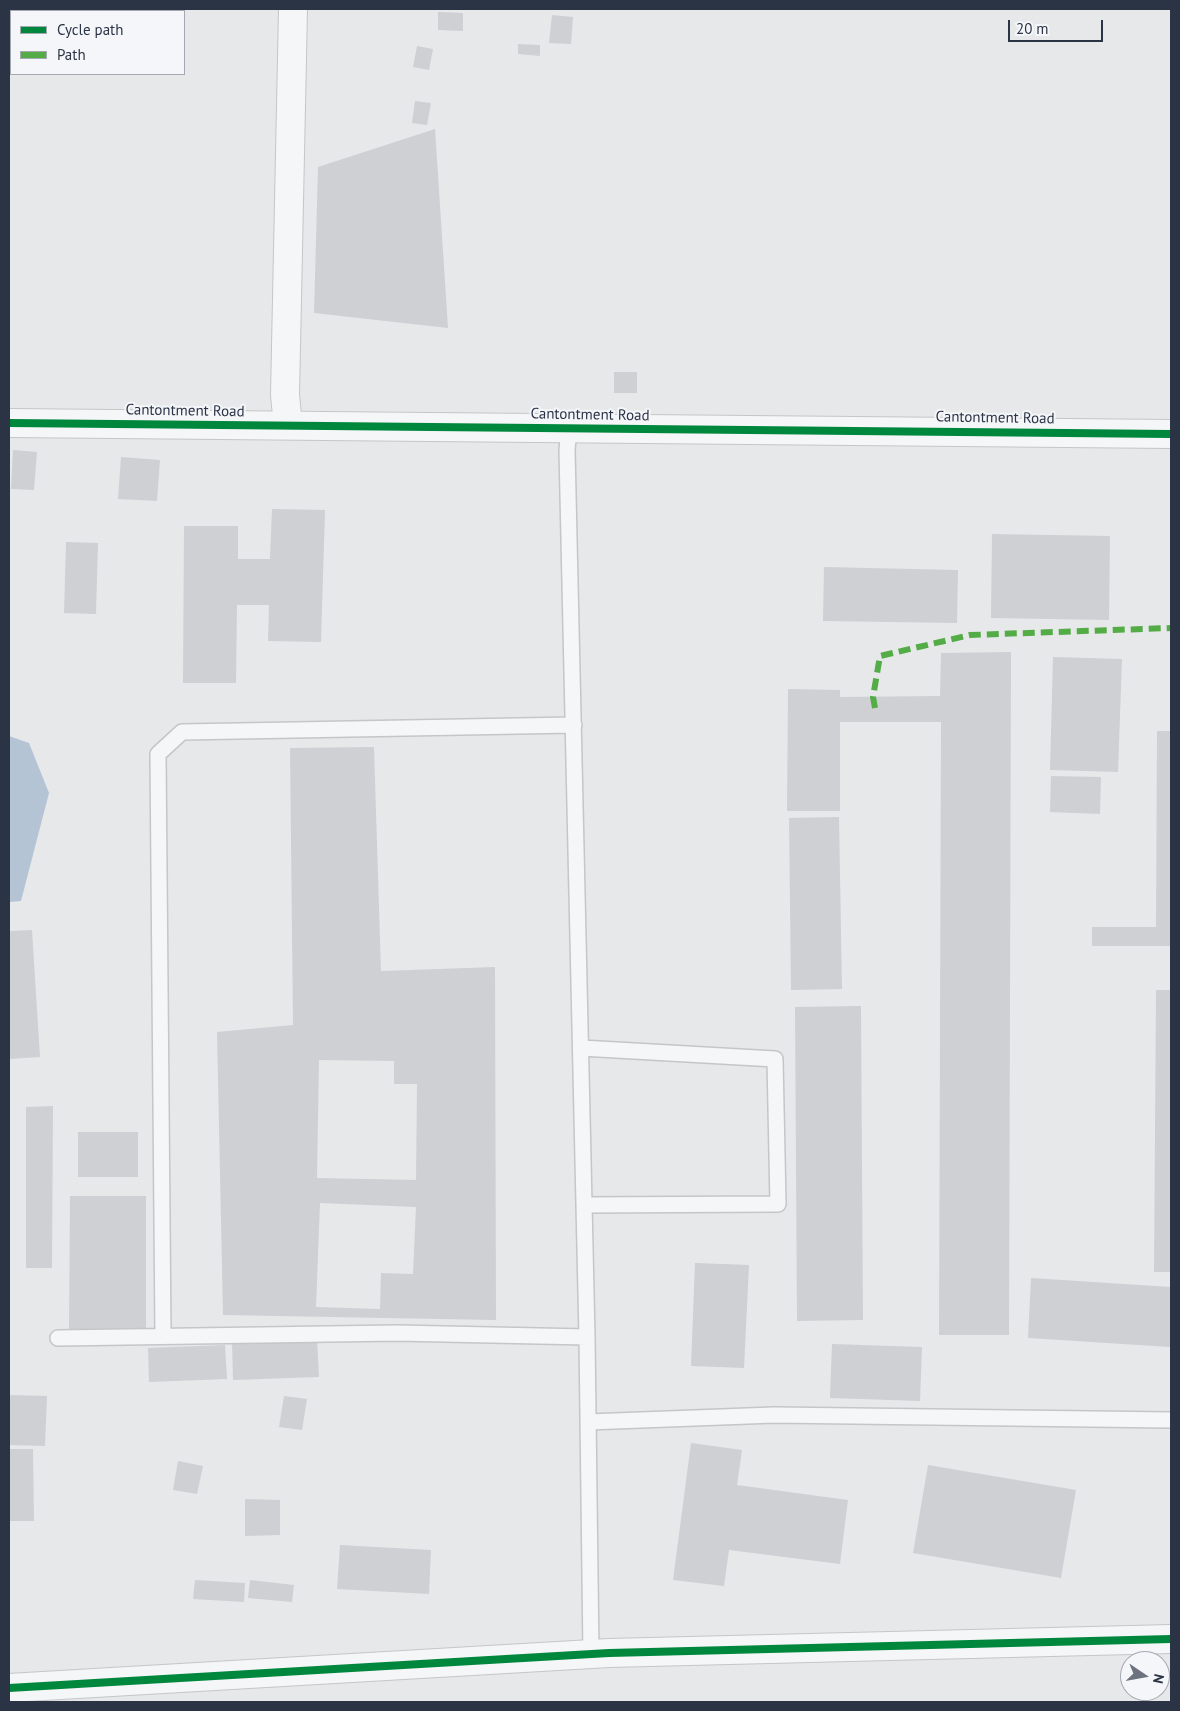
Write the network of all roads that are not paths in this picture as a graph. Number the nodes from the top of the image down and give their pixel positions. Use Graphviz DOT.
graph roads {
  1 [pos="293,9"];
  2 [pos="9,423"];
  3 [pos="288,425"];
  4 [pos="570,428"];
  5 [pos="1171,434"];
  6 [pos="574,725"];
  7 [pos="581,1048"];
  8 [pos="584,1205"];
  9 [pos="163,1336"];
  10 [pos="587,1337"];
  11 [pos="58,1338"];
  12 [pos="1171,1420"];
  13 [pos="588,1422"];
  14 [pos="1171,1639"];
  15 [pos="591,1654"];
  16 [pos="9,1688"];
  17 [pos="56,1694"];
  1 -- 3 [label="street"];
  2 -- 3 [label="street, Cantontment Road"];
  3 -- 4 [label="street, Cantontment Road"];
  4 -- 5 [label="street, Cantontment Road"];
  4 -- 6 [label="lane"];
  6 -- 7 [label="lane"];
  6 -- 9 [label="lane"];
  7 -- 8 [label="lane"];
  7 -- 8 [label="lane"];
  8 -- 10 [label="lane"];
  9 -- 10 [label="lane"];
  9 -- 11 [label="lane"];
  10 -- 13 [label="lane"];
  12 -- 13 [label="lane"];
  13 -- 15 [label="lane"];
  14 -- 15 [label="street"];
  15 -- 17 [label="street"];
  16 -- 17 [label="street"];
}
